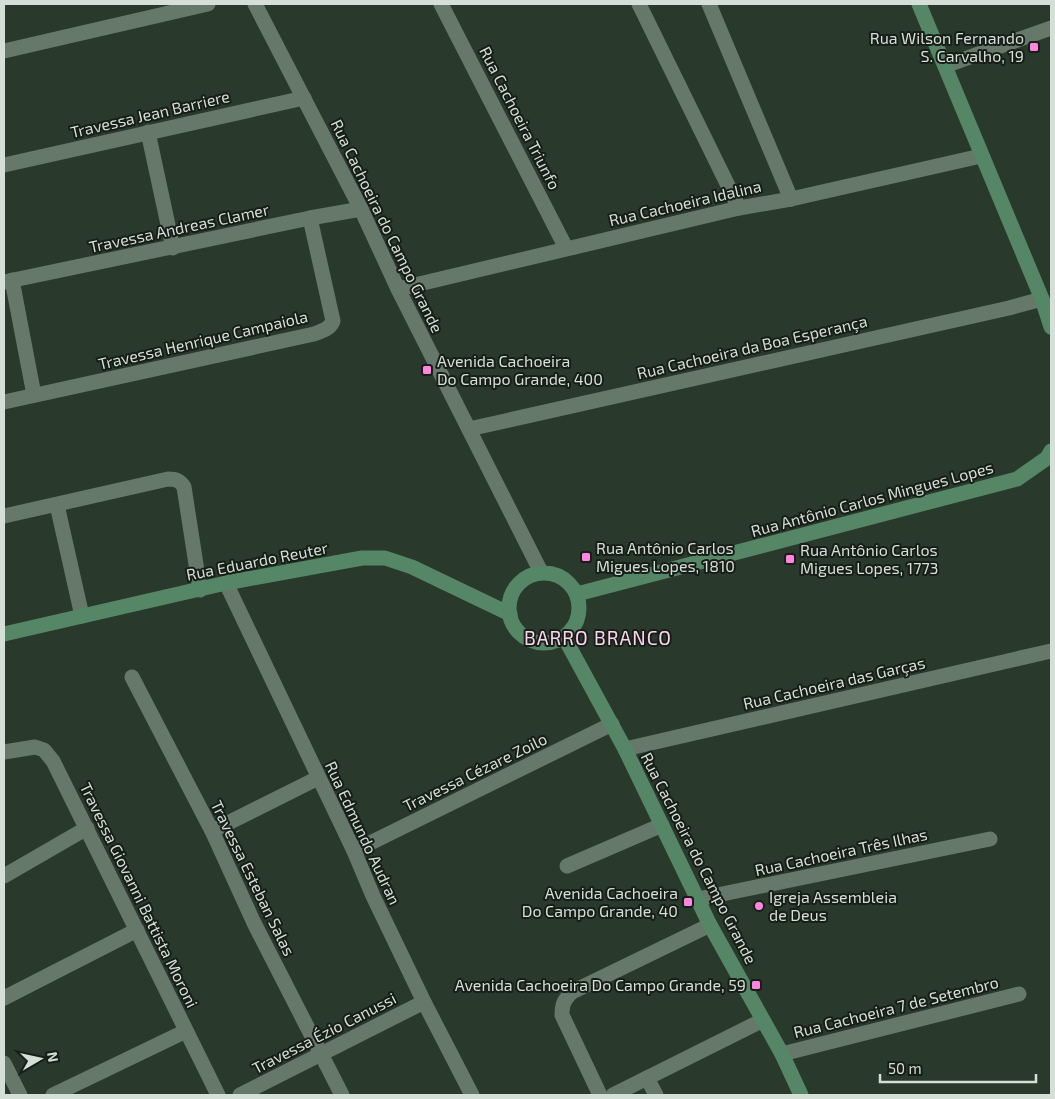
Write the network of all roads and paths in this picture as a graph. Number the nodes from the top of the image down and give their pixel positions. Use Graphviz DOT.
graph roads {
  1 [pos="208,4"];
  2 [pos="255,4"];
  3 [pos="441,4"];
  4 [pos="639,4"];
  5 [pos="709,4"];
  6 [pos="918,4"];
  7 [pos="1051,28"];
  8 [pos="4,51"];
  9 [pos="945,66"];
  10 [pos="304,98"];
  11 [pos="148,132"];
  12 [pos="981,156"];
  13 [pos="4,165"];
  14 [pos="791,198"];
  15 [pos="739,208"];
  16 [pos="361,209"];
  17 [pos="310,218"];
  18 [pos="172,248"];
  19 [pos="566,248"];
  20 [pos="8,281"];
  21 [pos="398,289"];
  22 [pos="1042,299"];
  23 [pos="1051,327"];
  24 [pos="34,395"];
  25 [pos="4,402"];
  26 [pos="469,429"];
  27 [pos="1051,452"];
  28 [pos="57,505"];
  29 [pos="4,516"];
  30 [pos="541,572"];
  31 [pos="226,583"];
  32 [pos="200,590"];
  33 [pos="577,594"];
  34 [pos="510,614"];
  35 [pos="82,616"];
  36 [pos="4,634"];
  37 [pos="564,637"];
  38 [pos="1051,652"];
  39 [pos="132,677"];
  40 [pos="612,724"];
  41 [pos="625,749"];
  42 [pos="4,752"];
  43 [pos="318,778"];
  44 [pos="662,825"];
  45 [pos="87,828"];
  46 [pos="212,831"];
  47 [pos="990,839"];
  48 [pos="354,851"];
  49 [pos="567,866"];
  50 [pos="4,876"];
  51 [pos="698,899"];
  52 [pos="710,924"];
  53 [pos="138,930"];
  54 [pos="1019,994"];
  55 [pos="4,998"];
  56 [pos="424,1002"];
  57 [pos="763,1020"];
  58 [pos="186,1031"];
  59 [pos="322,1054"];
  60 [pos="782,1054"];
  61 [pos="4,1063"];
  62 [pos="647,1078"];
  63 [pos="20,1095"];
  64 [pos="52,1095"];
  65 [pos="218,1095"];
  66 [pos="240,1095"];
  67 [pos="342,1095"];
  68 [pos="472,1095"];
  69 [pos="600,1095"];
  70 [pos="613,1095"];
  71 [pos="656,1095"];
  72 [pos="801,1095"];
  1 -- 8 [label="street"];
  2 -- 10 [label="street, Rua Cachoeira do Campo Grande"];
  3 -- 19 [label="street, Rua Cachoeira Triunfo"];
  4 -- 15 [label="street"];
  5 -- 14 [label="street"];
  6 -- 9 [label="street"];
  7 -- 9 [label="street"];
  9 -- 12 [label="street"];
  10 -- 11 [label="street, Travessa Jean Barriere"];
  10 -- 16 [label="street, Rua Cachoeira do Campo Grande"];
  11 -- 13 [label="street, Travessa Jean Barriere"];
  11 -- 18 [label="street"];
  12 -- 14 [label="street, Rua Cachoeira Idalina"];
  12 -- 22 [label="street"];
  14 -- 15 [label="street, Rua Cachoeira Idalina"];
  15 -- 19 [label="street, Rua Cachoeira Idalina"];
  16 -- 17 [label="street, Travessa Andreas Clamer"];
  16 -- 21 [label="street, Rua Cachoeira do Campo Grande"];
  17 -- 18 [label="street, Travessa Andreas Clamer"];
  17 -- 24 [label="street, Travessa Henrique Campaiola"];
  18 -- 20 [label="street, Travessa Andreas Clamer"];
  19 -- 21 [label="street, Rua Cachoeira Idalina"];
  20 -- 24 [label="street"];
  21 -- 26 [label="street, Rua Cachoeira do Campo Grande"];
  22 -- 23 [label="street"];
  22 -- 26 [label="street, Rua Cachoeira da Boa Esperança"];
  24 -- 25 [label="street, Travessa Henrique Campaiola"];
  26 -- 30 [label="street, Rua Cachoeira do Campo Grande"];
  27 -- 33 [label="street, Rua Antônio Carlos Mingues Lopes"];
  28 -- 29 [label="street"];
  28 -- 32 [label="street"];
  28 -- 35 [label="street"];
  30 -- 33 [label="street"];
  30 -- 34 [label="street"];
  31 -- 32 [label="street, Rua Eduardo Reuter"];
  31 -- 34 [label="street, Rua Eduardo Reuter"];
  31 -- 43 [label="street, Rua Edmundo Audran"];
  32 -- 35 [label="street, Rua Eduardo Reuter"];
  33 -- 37 [label="street"];
  34 -- 37 [label="street"];
  35 -- 36 [label="street, Rua Eduardo Reuter"];
  37 -- 40 [label="street, Rua Cachoeira do Campo Grande"];
  38 -- 41 [label="street, Rua Cachoeira das Garças"];
  39 -- 46 [label="street, Travessa Esteban Salas"];
  40 -- 41 [label="street, Rua Cachoeira do Campo Grande"];
  40 -- 48 [label="street, Travessa Cézare Zoilo"];
  41 -- 44 [label="street, Rua Cachoeira do Campo Grande"];
  42 -- 45 [label="street, Travessa Giovanni Battista Moroni"];
  43 -- 46 [label="street"];
  43 -- 48 [label="street, Rua Edmundo Audran"];
  44 -- 49 [label="street"];
  44 -- 51 [label="street, Rua Cachoeira do Campo Grande"];
  45 -- 50 [label="street"];
  45 -- 53 [label="street, Travessa Giovanni Battista Moroni"];
  46 -- 59 [label="street, Travessa Esteban Salas"];
  47 -- 51 [label="street, Rua Cachoeira Três Ilhas"];
  48 -- 56 [label="street, Rua Edmundo Audran"];
  51 -- 52 [label="street, Rua Cachoeira do Campo Grande"];
  52 -- 57 [label="street, Rua Cachoeira do Campo Grande"];
  52 -- 69 [label="street"];
  53 -- 55 [label="street"];
  53 -- 58 [label="street, Travessa Giovanni Battista Moroni"];
  54 -- 60 [label="street, Rua Cachoeira 7 de Setembro"];
  56 -- 59 [label="street, Travessa Ézio Canussi"];
  56 -- 68 [label="street, Rua Edmundo Audran"];
  57 -- 60 [label="street, Rua Cachoeira do Campo Grande"];
  57 -- 62 [label="street"];
  58 -- 64 [label="street"];
  58 -- 65 [label="street, Travessa Giovanni Battista Moroni"];
  59 -- 66 [label="street, Travessa Ézio Canussi"];
  59 -- 67 [label="street, Travessa Esteban Salas"];
  60 -- 72 [label="street, Rua Cachoeira do Campo Grande"];
  61 -- 63 [label="street"];
  62 -- 70 [label="street"];
  62 -- 71 [label="street"];
}
